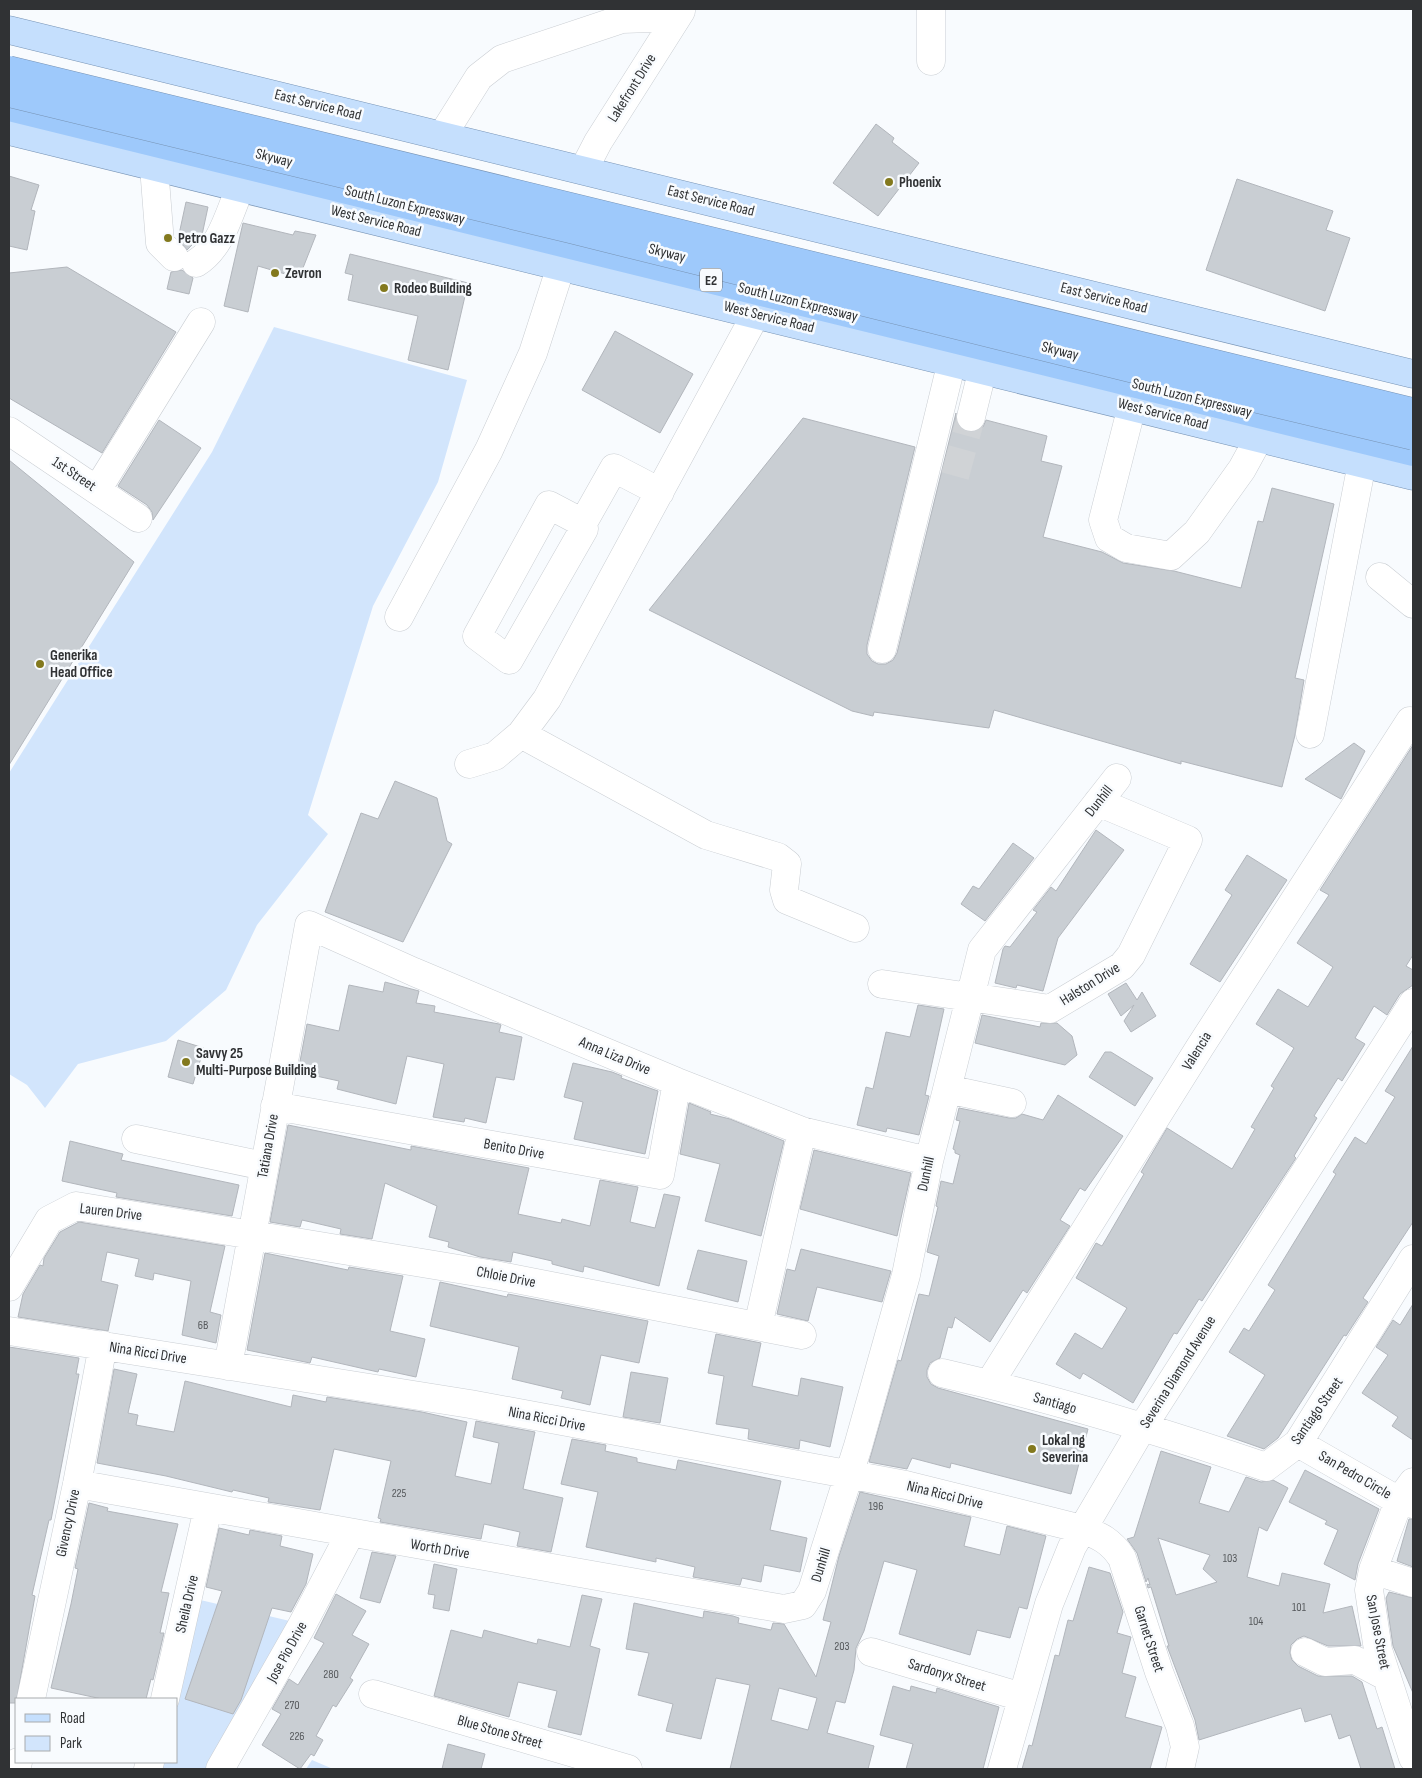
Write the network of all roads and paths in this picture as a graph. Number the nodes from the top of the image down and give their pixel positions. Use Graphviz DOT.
graph roads {
  1 [pos="931,9"];
  2 [pos="677,16"];
  3 [pos="9,30"];
  4 [pos="9,56"];
  5 [pos="931,61"];
  6 [pos="9,70"];
  7 [pos="9,93"];
  8 [pos="9,107"];
  9 [pos="9,131"];
  10 [pos="442,136"];
  11 [pos="154,167"];
  12 [pos="584,169"];
  13 [pos="240,188"];
  14 [pos="561,266"];
  15 [pos="756,314"];
  16 [pos="201,322"];
  17 [pos="1194,347"];
  18 [pos="952,361"];
  19 [pos="983,368"];
  20 [pos="1413,374"];
  21 [pos="1182,396"];
  22 [pos="1413,400"];
  23 [pos="1132,406"];
  24 [pos="1413,412"];
  25 [pos="971,416"];
  26 [pos="9,431"];
  27 [pos="1413,436"];
  28 [pos="1258,438"];
  29 [pos="1413,452"];
  30 [pos="1362,464"];
  31 [pos="1413,476"];
  32 [pos="97,490"];
  33 [pos="660,492"];
  34 [pos="138,518"];
  35 [pos="583,523"];
  36 [pos="1380,577"];
  37 [pos="1413,604"];
  38 [pos="399,617"];
  39 [pos="882,649"];
  40 [pos="1411,722"];
  41 [pos="521,734"];
  42 [pos="1310,734"];
  43 [pos="468,764"];
  44 [pos="1117,778"];
  45 [pos="1098,802"];
  46 [pos="309,925"];
  47 [pos="855,928"];
  48 [pos="882,984"];
  49 [pos="970,998"];
  50 [pos="1413,1003"];
  51 [pos="677,1082"];
  52 [pos="947,1089"];
  53 [pos="1012,1103"];
  54 [pos="275,1106"];
  55 [pos="802,1131"];
  56 [pos="136,1139"];
  57 [pos="929,1160"];
  58 [pos="264,1166"];
  59 [pos="252,1234"];
  60 [pos="1413,1259"];
  61 [pos="9,1287"];
  62 [pos="758,1326"];
  63 [pos="9,1331"];
  64 [pos="802,1335"];
  65 [pos="103,1345"];
  66 [pos="228,1366"];
  67 [pos="942,1373"];
  68 [pos="989,1384"];
  69 [pos="1155,1431"];
  70 [pos="1298,1443"];
  71 [pos="849,1475"];
  72 [pos="77,1484"];
  73 [pos="1409,1496"];
  74 [pos="208,1508"];
  75 [pos="1082,1529"];
  76 [pos="350,1534"];
  77 [pos="1373,1570"];
  78 [pos="1413,1583"];
  79 [pos="803,1605"];
  80 [pos="871,1652"];
  81 [pos="1305,1652"];
  82 [pos="1387,1677"];
  83 [pos="373,1694"];
  84 [pos="1022,1697"];
  85 [pos="31,1698"];
  86 [pos="165,1698"];
  87 [pos="1413,1758"];
  88 [pos="220,1769"];
  89 [pos="628,1769"];
  90 [pos="1002,1769"];
  91 [pos="1180,1769"];
  1 -- 5 [label="street"];
  2 -- 10 [label="street"];
  2 -- 12 [label="street, Lakefront Drive"];
  3 -- 10 [label="main road, East Service Road"];
  4 -- 17 [label="highway"];
  6 -- 24 [label="highway, Skyway, bridge"];
  7 -- 27 [label="highway, Skyway / E2, bridge"];
  8 -- 21 [label="highway, South Luzon Expressway / E2"];
  9 -- 11 [label="main road, West Service Road"];
  10 -- 12 [label="main road, East Service Road"];
  11 -- 13 [label="main road, West Service Road"];
  11 -- 13 [label="street"];
  12 -- 20 [label="main road, East Service Road"];
  13 -- 14 [label="main road, West Service Road"];
  14 -- 15 [label="main road, West Service Road"];
  14 -- 38 [label="street"];
  15 -- 18 [label="main road, West Service Road"];
  15 -- 33 [label="street"];
  16 -- 32 [label="street"];
  17 -- 21 [label="street"];
  17 -- 22 [label="highway"];
  18 -- 19 [label="main road, West Service Road"];
  18 -- 39 [label="street"];
  19 -- 23 [label="main road, West Service Road"];
  19 -- 25 [label="street"];
  21 -- 29 [label="highway, South Luzon Expressway / E2"];
  23 -- 28 [label="main road, West Service Road"];
  23 -- 28 [label="street"];
  26 -- 32 [label="street, 1st Street"];
  28 -- 30 [label="main road, West Service Road"];
  30 -- 31 [label="main road, West Service Road"];
  30 -- 42 [label="street"];
  32 -- 34 [label="street, 1st Street"];
  33 -- 35 [label="street"];
  33 -- 41 [label="street"];
  35 -- 35 [label="street"];
  36 -- 37 [label="street"];
  40 -- 68 [label="street, Valencia"];
  41 -- 43 [label="street"];
  41 -- 47 [label="street"];
  44 -- 45 [label="street, Dunhill"];
  45 -- 49 [label="street, Dunhill"];
  45 -- 49 [label="street, Halston Drive"];
  46 -- 51 [label="street, Anna Liza Drive"];
  46 -- 54 [label="street, Tatiana Drive"];
  48 -- 49 [label="street, Halston Drive"];
  49 -- 52 [label="street, Dunhill"];
  50 -- 69 [label="street, Severina Diamond Avenue"];
  51 -- 54 [label="street, Benito Drive"];
  51 -- 55 [label="street, Anna Liza Drive"];
  52 -- 53 [label="street"];
  52 -- 57 [label="street, Dunhill"];
  54 -- 58 [label="street, Tatiana Drive"];
  55 -- 57 [label="street, Anna Liza Drive"];
  55 -- 62 [label="street"];
  56 -- 58 [label="street"];
  57 -- 71 [label="street, Dunhill"];
  58 -- 59 [label="street, Tatiana Drive"];
  59 -- 61 [label="street, Lauren Drive"];
  59 -- 62 [label="street, Chloie Drive"];
  59 -- 66 [label="street, Tatiana Drive"];
  60 -- 70 [label="street, Santiago Street"];
  62 -- 64 [label="street, Chloie Drive"];
  63 -- 65 [label="street, Nina Ricci Drive"];
  65 -- 66 [label="street, Nina Ricci Drive"];
  65 -- 72 [label="street, Givency Drive"];
  66 -- 71 [label="street, Nina Ricci Drive"];
  67 -- 68 [label="street, Santiago"];
  68 -- 69 [label="street, Santiago"];
  69 -- 70 [label="street, Santiago Street"];
  69 -- 75 [label="street, Severina Diamond Avenue"];
  70 -- 73 [label="street, San Pedro Circle"];
  71 -- 75 [label="street, Nina Ricci Drive"];
  71 -- 79 [label="street, Dunhill"];
  72 -- 74 [label="street, Worth Drive"];
  72 -- 85 [label="street, Givency Drive"];
  73 -- 77 [label="street, San Jose Street"];
  74 -- 76 [label="street, Worth Drive"];
  74 -- 86 [label="street, Sheila Drive"];
  75 -- 84 [label="street, Severina Diamond Avenue"];
  75 -- 91 [label="street, Garnet Street"];
  76 -- 79 [label="street, Worth Drive"];
  76 -- 88 [label="street, Jose Pio Drive"];
  77 -- 78 [label="street"];
  77 -- 82 [label="street, San Jose Street"];
  80 -- 84 [label="street, Sardonyx Street"];
  81 -- 82 [label="street"];
  82 -- 87 [label="street, San Jose Street"];
  83 -- 89 [label="street, Blue Stone Street"];
  84 -- 90 [label="street, Severina Diamond Avenue"];
}
